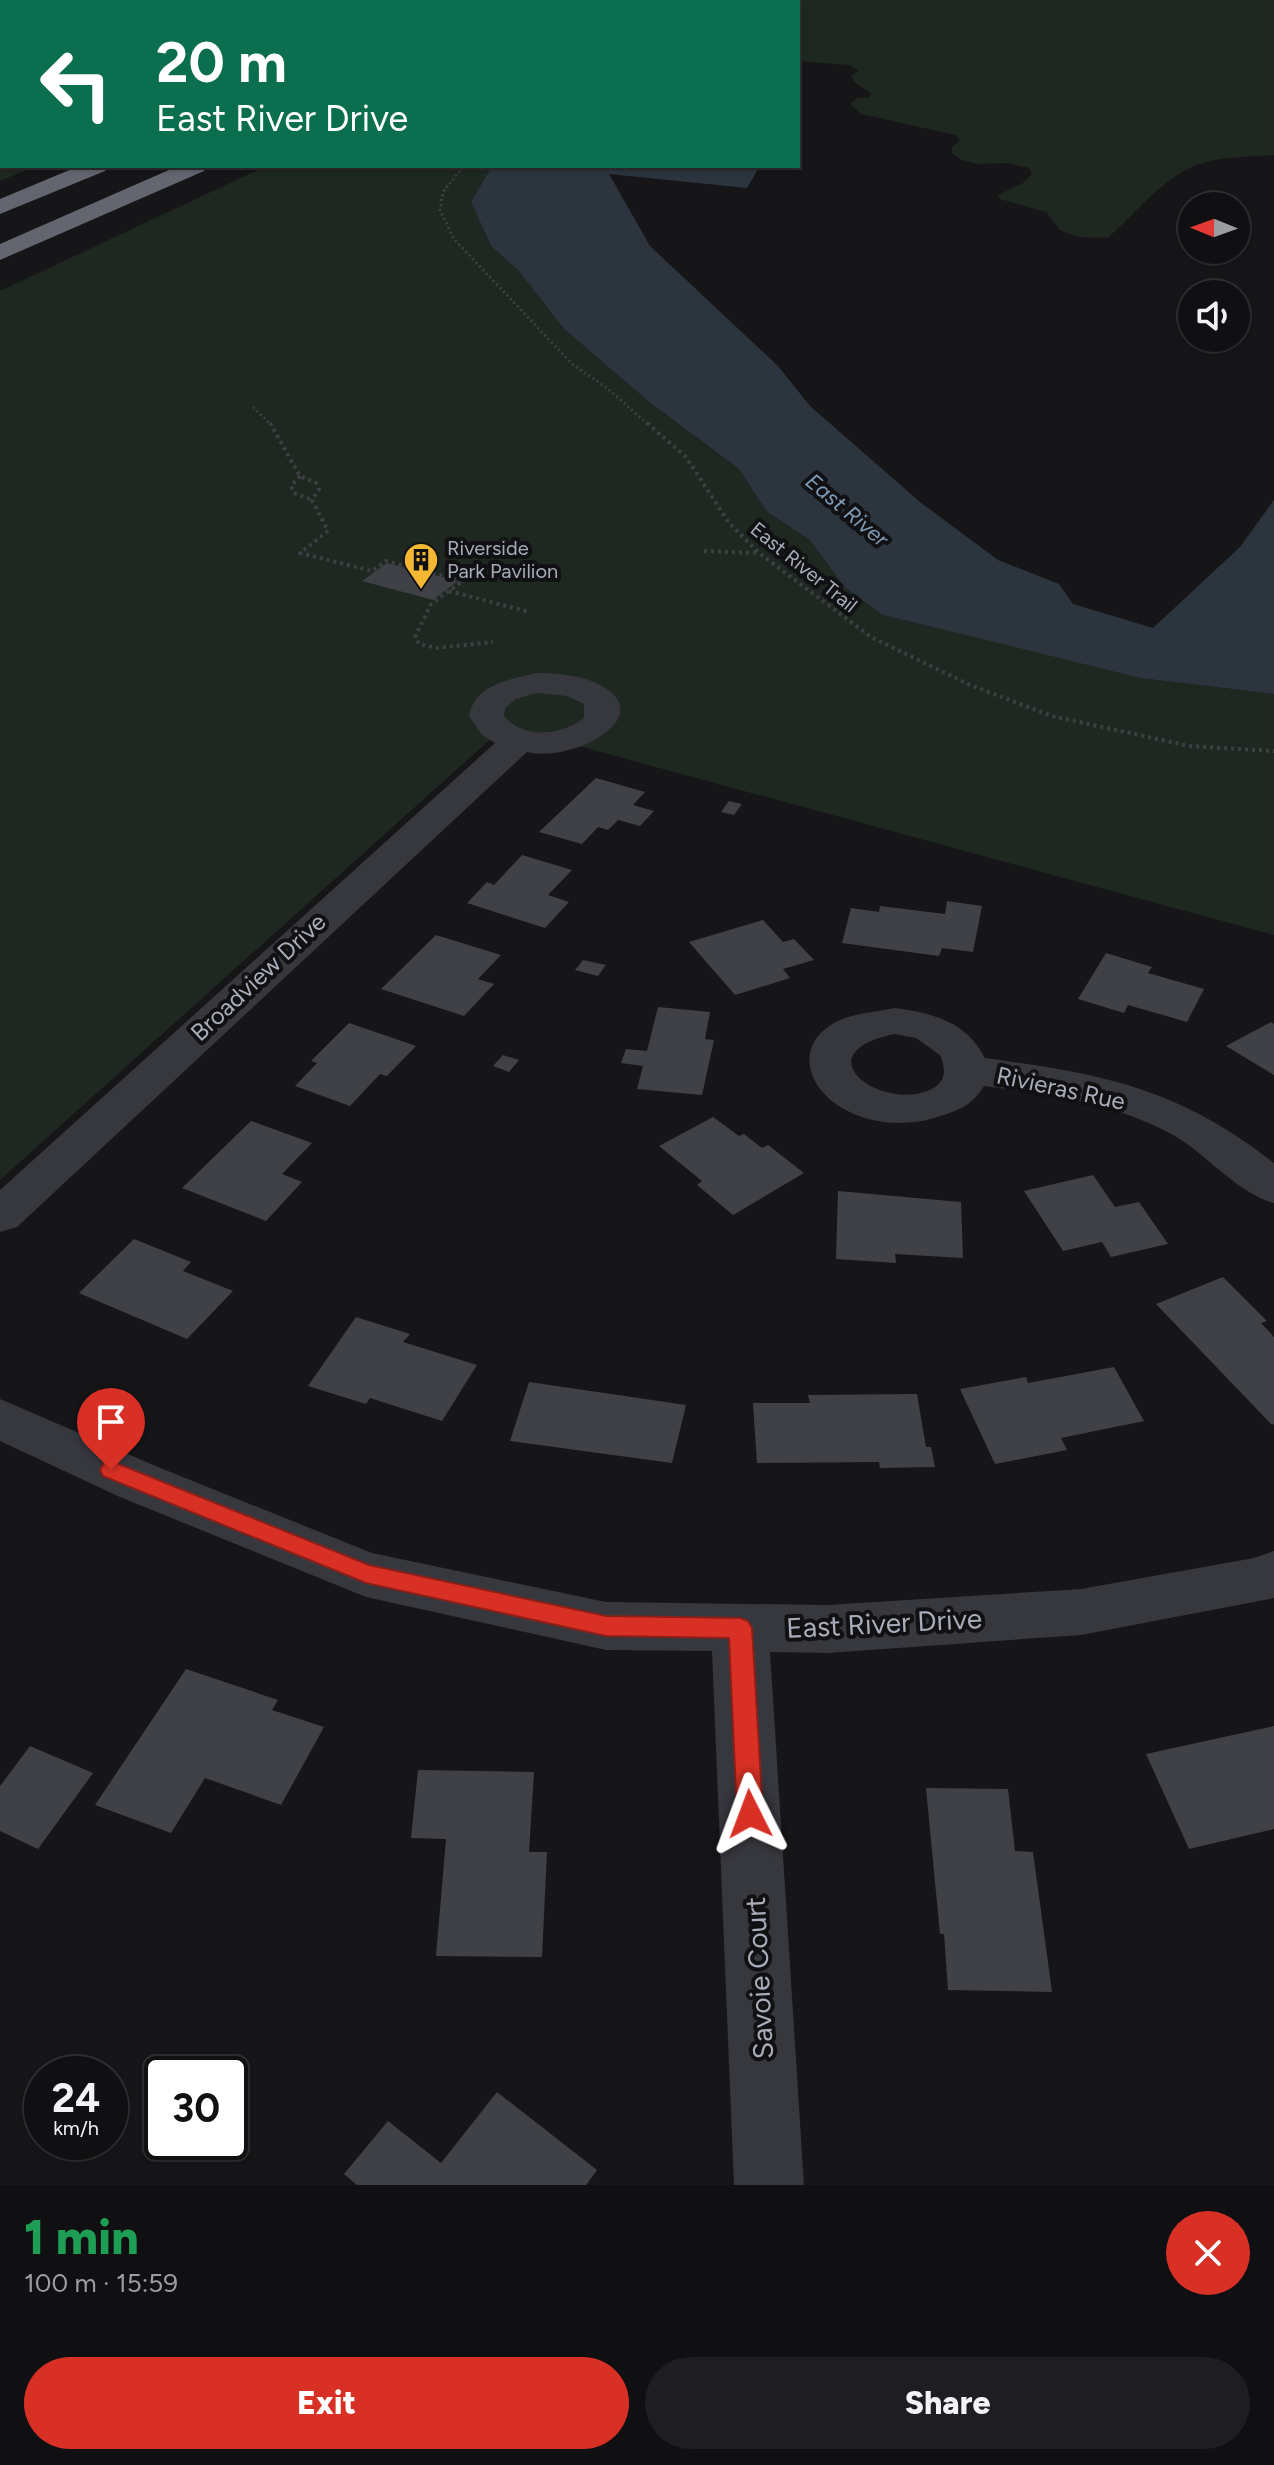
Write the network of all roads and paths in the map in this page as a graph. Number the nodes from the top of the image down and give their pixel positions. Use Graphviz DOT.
graph roads {
  1 [pos="92,168"];
  2 [pos="191,168"];
  3 [pos="462,168"];
  4 [pos="0,207"];
  5 [pos="0,253"];
  6 [pos="253,407"];
  7 [pos="300,476"];
  8 [pos="312,500"];
  9 [pos="704,551"];
  10 [pos="759,553"];
  11 [pos="448,591"];
  12 [pos="529,612"];
  13 [pos="493,642"];
  14 [pos="518,741"];
  15 [pos="1274,751"];
  16 [pos="968,1070"];
  17 [pos="1274,1187"];
  18 [pos="0,1216"];
  19 [pos="0,1419"];
  20 [pos="1274,1574"];
  21 [pos="740,1628"];
  22 [pos="769,2185"];
  1 -- 4 [label="highway"];
  2 -- 5 [label="highway"];
  3 -- 10 [label="path, East River Trail"];
  6 -- 7 [label="path"];
  7 -- 8 [label="path"];
  7 -- 8 [label="path"];
  8 -- 11 [label="path"];
  9 -- 10 [label="path"];
  10 -- 15 [label="path, East River Trail"];
  11 -- 12 [label="path"];
  11 -- 13 [label="path"];
  14 -- 18 [label="street, Broadview Drive"];
  16 -- 17 [label="street, Rivieras Rue"];
  19 -- 21 [label="street, East River Drive"];
  20 -- 21 [label="street, East River Drive"];
  21 -- 22 [label="street, Savoie Court"];
}
